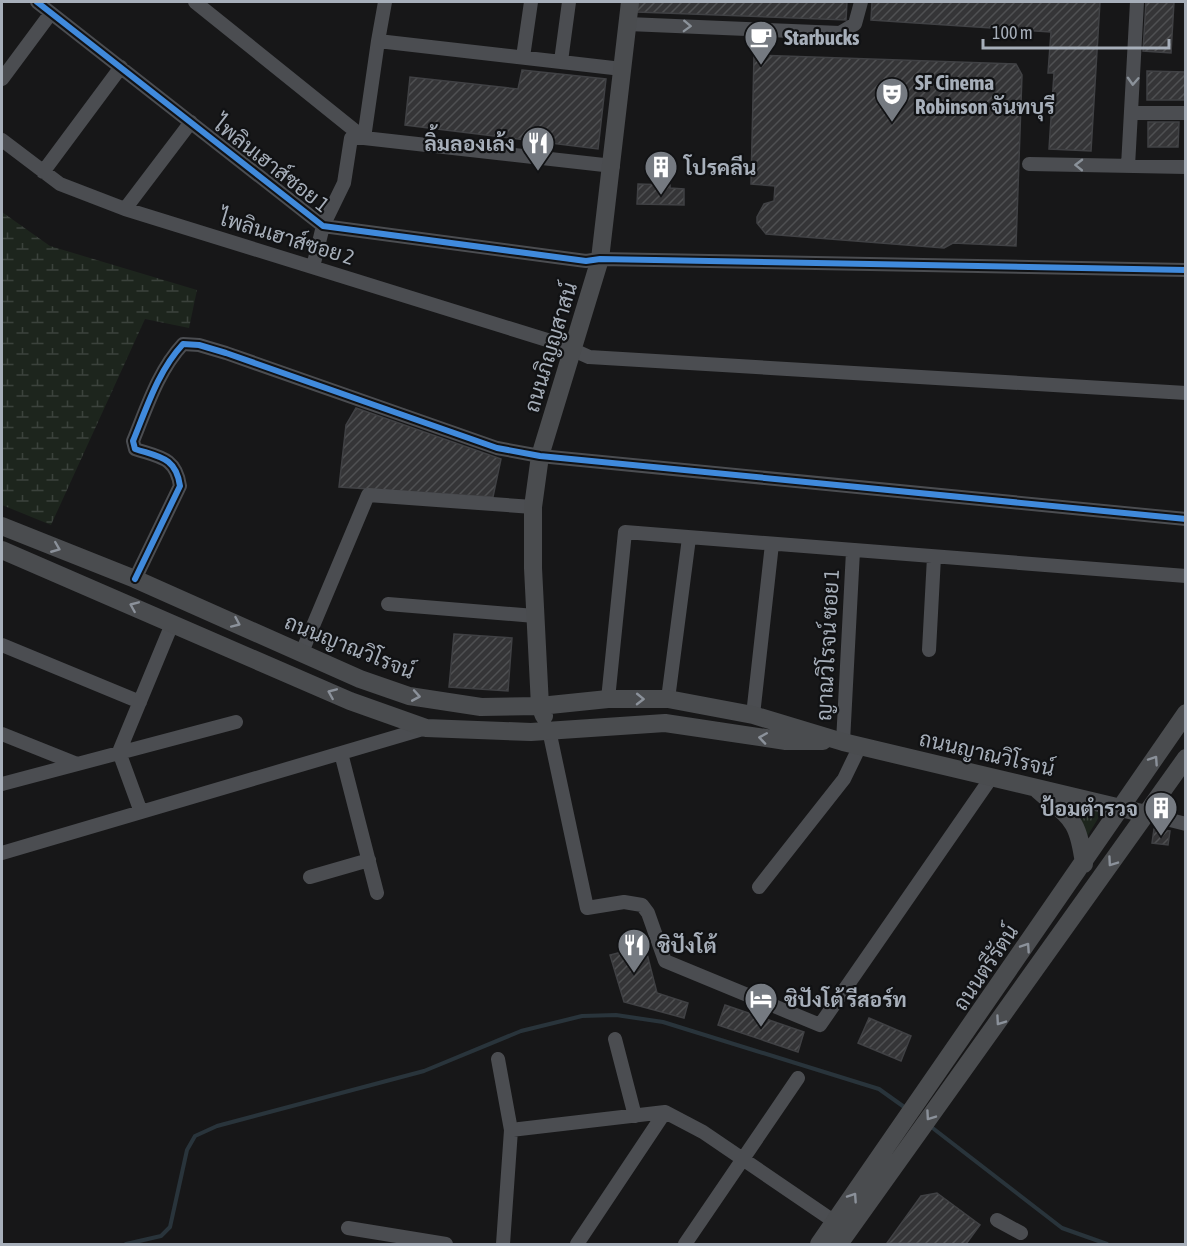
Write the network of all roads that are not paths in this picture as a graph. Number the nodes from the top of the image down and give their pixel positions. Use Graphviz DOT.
graph roads {
  1 [pos="37,2"];
  2 [pos="195,2"];
  3 [pos="385,2"];
  4 [pos="531,2"];
  5 [pos="569,2"];
  6 [pos="630,2"];
  7 [pos="861,2"];
  8 [pos="1137,2"];
  9 [pos="51,12"];
  10 [pos="628,24"];
  11 [pos="378,41"];
  12 [pos="523,57"];
  13 [pos="561,61"];
  14 [pos="121,67"];
  15 [pos="622,69"];
  16 [pos="2,79"];
  17 [pos="1131,113"];
  18 [pos="1185,113"];
  19 [pos="190,122"];
  20 [pos="364,138"];
  21 [pos="2,140"];
  22 [pos="1029,164"];
  23 [pos="613,166"];
  24 [pos="1128,166"];
  25 [pos="1185,167"];
  26 [pos="43,172"];
  27 [pos="125,209"];
  28 [pos="323,226"];
  29 [pos="600,259"];
  30 [pos="313,267"];
  31 [pos="1185,270"];
  32 [pos="572,349"];
  33 [pos="1185,393"];
  34 [pos="540,456"];
  35 [pos="533,507"];
  36 [pos="1185,519"];
  37 [pos="2,526"];
  38 [pos="690,538"];
  39 [pos="772,544"];
  40 [pos="2,550"];
  41 [pos="853,551"];
  42 [pos="934,557"];
  43 [pos="1185,576"];
  44 [pos="135,579"];
  45 [pos="388,604"];
  46 [pos="535,616"];
  47 [pos="172,624"];
  48 [pos="2,645"];
  49 [pos="928,650"];
  50 [pos="302,652"];
  51 [pos="608,699"];
  52 [pos="668,699"];
  53 [pos="140,702"];
  54 [pos="540,706"];
  55 [pos="1185,713"];
  56 [pos="753,715"];
  57 [pos="236,722"];
  58 [pos="426,728"];
  59 [pos="549,730"];
  60 [pos="2,734"];
  61 [pos="851,744"];
  62 [pos="119,752"];
  63 [pos="341,753"];
  64 [pos="1185,758"];
  65 [pos="77,764"];
  66 [pos="991,778"];
  67 [pos="2,784"];
  68 [pos="1034,788"];
  69 [pos="1122,807"];
  70 [pos="141,812"];
  71 [pos="1146,814"];
  72 [pos="1185,824"];
  73 [pos="2,853"];
  74 [pos="369,860"];
  75 [pos="1083,864"];
  76 [pos="310,877"];
  77 [pos="759,886"];
  78 [pos="377,894"];
  79 [pos="615,1039"];
  80 [pos="498,1059"];
  81 [pos="798,1078"];
  82 [pos="940,1086"];
  83 [pos="665,1112"];
  84 [pos="635,1116"];
  85 [pos="511,1130"];
  86 [pos="743,1160"];
  87 [pos="997,1220"];
  88 [pos="835,1222"];
  89 [pos="348,1228"];
  90 [pos="1021,1233"];
  91 [pos="446,1245"];
  92 [pos="503,1245"];
  93 [pos="577,1245"];
  94 [pos="685,1245"];
  95 [pos="819,1245"];
  96 [pos="839,1245"];
  1 -- 9 [label="street, ไพลินเฮาส์ซอย 1"];
  2 -- 20 [label="street"];
  3 -- 11 [label="street"];
  4 -- 12 [label="street"];
  5 -- 13 [label="street"];
  6 -- 10 [label="main road, ถนนภิญญสาสน์"];
  10 -- 7 [label="street, one-way"];
  8 -- 17 [label="street, one-way"];
  9 -- 14 [label="street, ไพลินเฮาส์ซอย 1"];
  9 -- 16 [label="street"];
  10 -- 15 [label="main road, ถนนภิญญสาสน์"];
  11 -- 12 [label="street"];
  11 -- 20 [label="street"];
  12 -- 13 [label="street"];
  13 -- 15 [label="street"];
  14 -- 19 [label="street, ไพลินเฮาส์ซอย 1"];
  14 -- 26 [label="street"];
  15 -- 23 [label="main road, ถนนภิญญสาสน์"];
  17 -- 18 [label="street"];
  17 -- 24 [label="street"];
  19 -- 27 [label="street"];
  19 -- 28 [label="street, ไพลินเฮาส์ซอย 1"];
  20 -- 23 [label="street"];
  20 -- 28 [label="street"];
  21 -- 26 [label="street, ไพลินเฮาส์ซอย 2"];
  24 -- 22 [label="street, one-way"];
  23 -- 29 [label="main road, ถนนภิญญสาสน์"];
  24 -- 25 [label="street"];
  26 -- 27 [label="street, ไพลินเฮาส์ซอย 2"];
  27 -- 30 [label="street, ไพลินเฮาส์ซอย 2"];
  28 -- 29 [label="street, ไพลินเฮาส์ซอย 1"];
  28 -- 30 [label="street"];
  29 -- 31 [label="street, ไพลินเฮาส์ซอย 1"];
  29 -- 32 [label="main road, ถนนภิญญสาสน์"];
  30 -- 32 [label="street, ไพลินเฮาส์ซอย 2"];
  32 -- 33 [label="street, ไพลินเฮาส์ซอย 2"];
  32 -- 34 [label="main road, ถนนภิญญสาสน์"];
  34 -- 35 [label="main road, ถนนภิญญสาสน์"];
  34 -- 36 [label="street"];
  34 -- 44 [label="street"];
  35 -- 46 [label="main road, ถนนภิญญสาสน์"];
  35 -- 50 [label="street"];
  37 -- 44 [label="main road, ถนนญาณวิโรจน์, one-way"];
  38 -- 39 [label="street"];
  38 -- 51 [label="street"];
  38 -- 52 [label="street"];
  39 -- 41 [label="street"];
  39 -- 56 [label="street"];
  47 -- 40 [label="main road, ถนนญาณวิโรจน์, one-way"];
  41 -- 42 [label="street"];
  41 -- 61 [label="street, ญาณวิโรจน์ ซอย 1"];
  42 -- 43 [label="street"];
  42 -- 49 [label="street"];
  44 -- 50 [label="main road, ถนนญาณวิโรจน์, one-way"];
  45 -- 46 [label="street"];
  46 -- 54 [label="main road, ถนนภิญญสาสน์"];
  47 -- 53 [label="street"];
  58 -- 47 [label="main road, ถนนญาณวิโรจน์, one-way"];
  48 -- 53 [label="street"];
  50 -- 54 [label="main road, ถนนญาณวิโรจน์, one-way"];
  51 -- 52 [label="main road, ถนนญาณวิโรจน์, one-way"];
  51 -- 54 [label="main road, ถนนญาณวิโรจน์"];
  52 -- 56 [label="main road, ถนนญาณวิโรจน์"];
  53 -- 62 [label="street"];
  54 -- 59 [label="main road, ถนนภิญญสาสน์"];
  69 -- 55 [label="main road, ถนนตรีรัตน์, one-way"];
  56 -- 61 [label="main road, ถนนญาณวิโรจน์"];
  57 -- 62 [label="street"];
  58 -- 59 [label="main road, ถนนญาณวิโรจน์"];
  58 -- 63 [label="street"];
  61 -- 59 [label="main road, ถนนญาณวิโรจน์, one-way"];
  59 -- 66 [label="street"];
  60 -- 65 [label="street"];
  61 -- 66 [label="main road, ถนนญาณวิโรจน์"];
  61 -- 77 [label="street"];
  62 -- 65 [label="street"];
  62 -- 70 [label="street"];
  63 -- 70 [label="street"];
  63 -- 74 [label="street"];
  64 -- 71 [label="main road, ถนนตรีรัตน์"];
  65 -- 67 [label="street"];
  66 -- 68 [label="main road, ถนนญาณวิโรจน์"];
  68 -- 69 [label="main road, ถนนญาณวิโรจน์"];
  68 -- 75 [label="main road"];
  69 -- 71 [label="main road, ถนนญาณวิโรจน์"];
  69 -- 75 [label="main road, ถนนตรีรัตน์"];
  70 -- 73 [label="street"];
  71 -- 72 [label="street"];
  71 -- 82 [label="main road, ถนนตรีรัตน์, one-way"];
  74 -- 76 [label="street"];
  74 -- 78 [label="street"];
  82 -- 75 [label="main road, ถนนตรีรัตน์, one-way"];
  79 -- 84 [label="street"];
  80 -- 85 [label="street"];
  81 -- 86 [label="street"];
  88 -- 82 [label="main road, ถนนตรีรัตน์, one-way"];
  82 -- 96 [label="main road, ถนนตรีรัตน์, one-way"];
  83 -- 84 [label="street"];
  83 -- 86 [label="street"];
  83 -- 93 [label="street"];
  84 -- 85 [label="street"];
  85 -- 92 [label="street"];
  86 -- 88 [label="street"];
  86 -- 94 [label="street"];
  87 -- 90 [label="street"];
  88 -- 95 [label="main road, ถนนตรีรัตน์"];
  89 -- 91 [label="street"];
}
